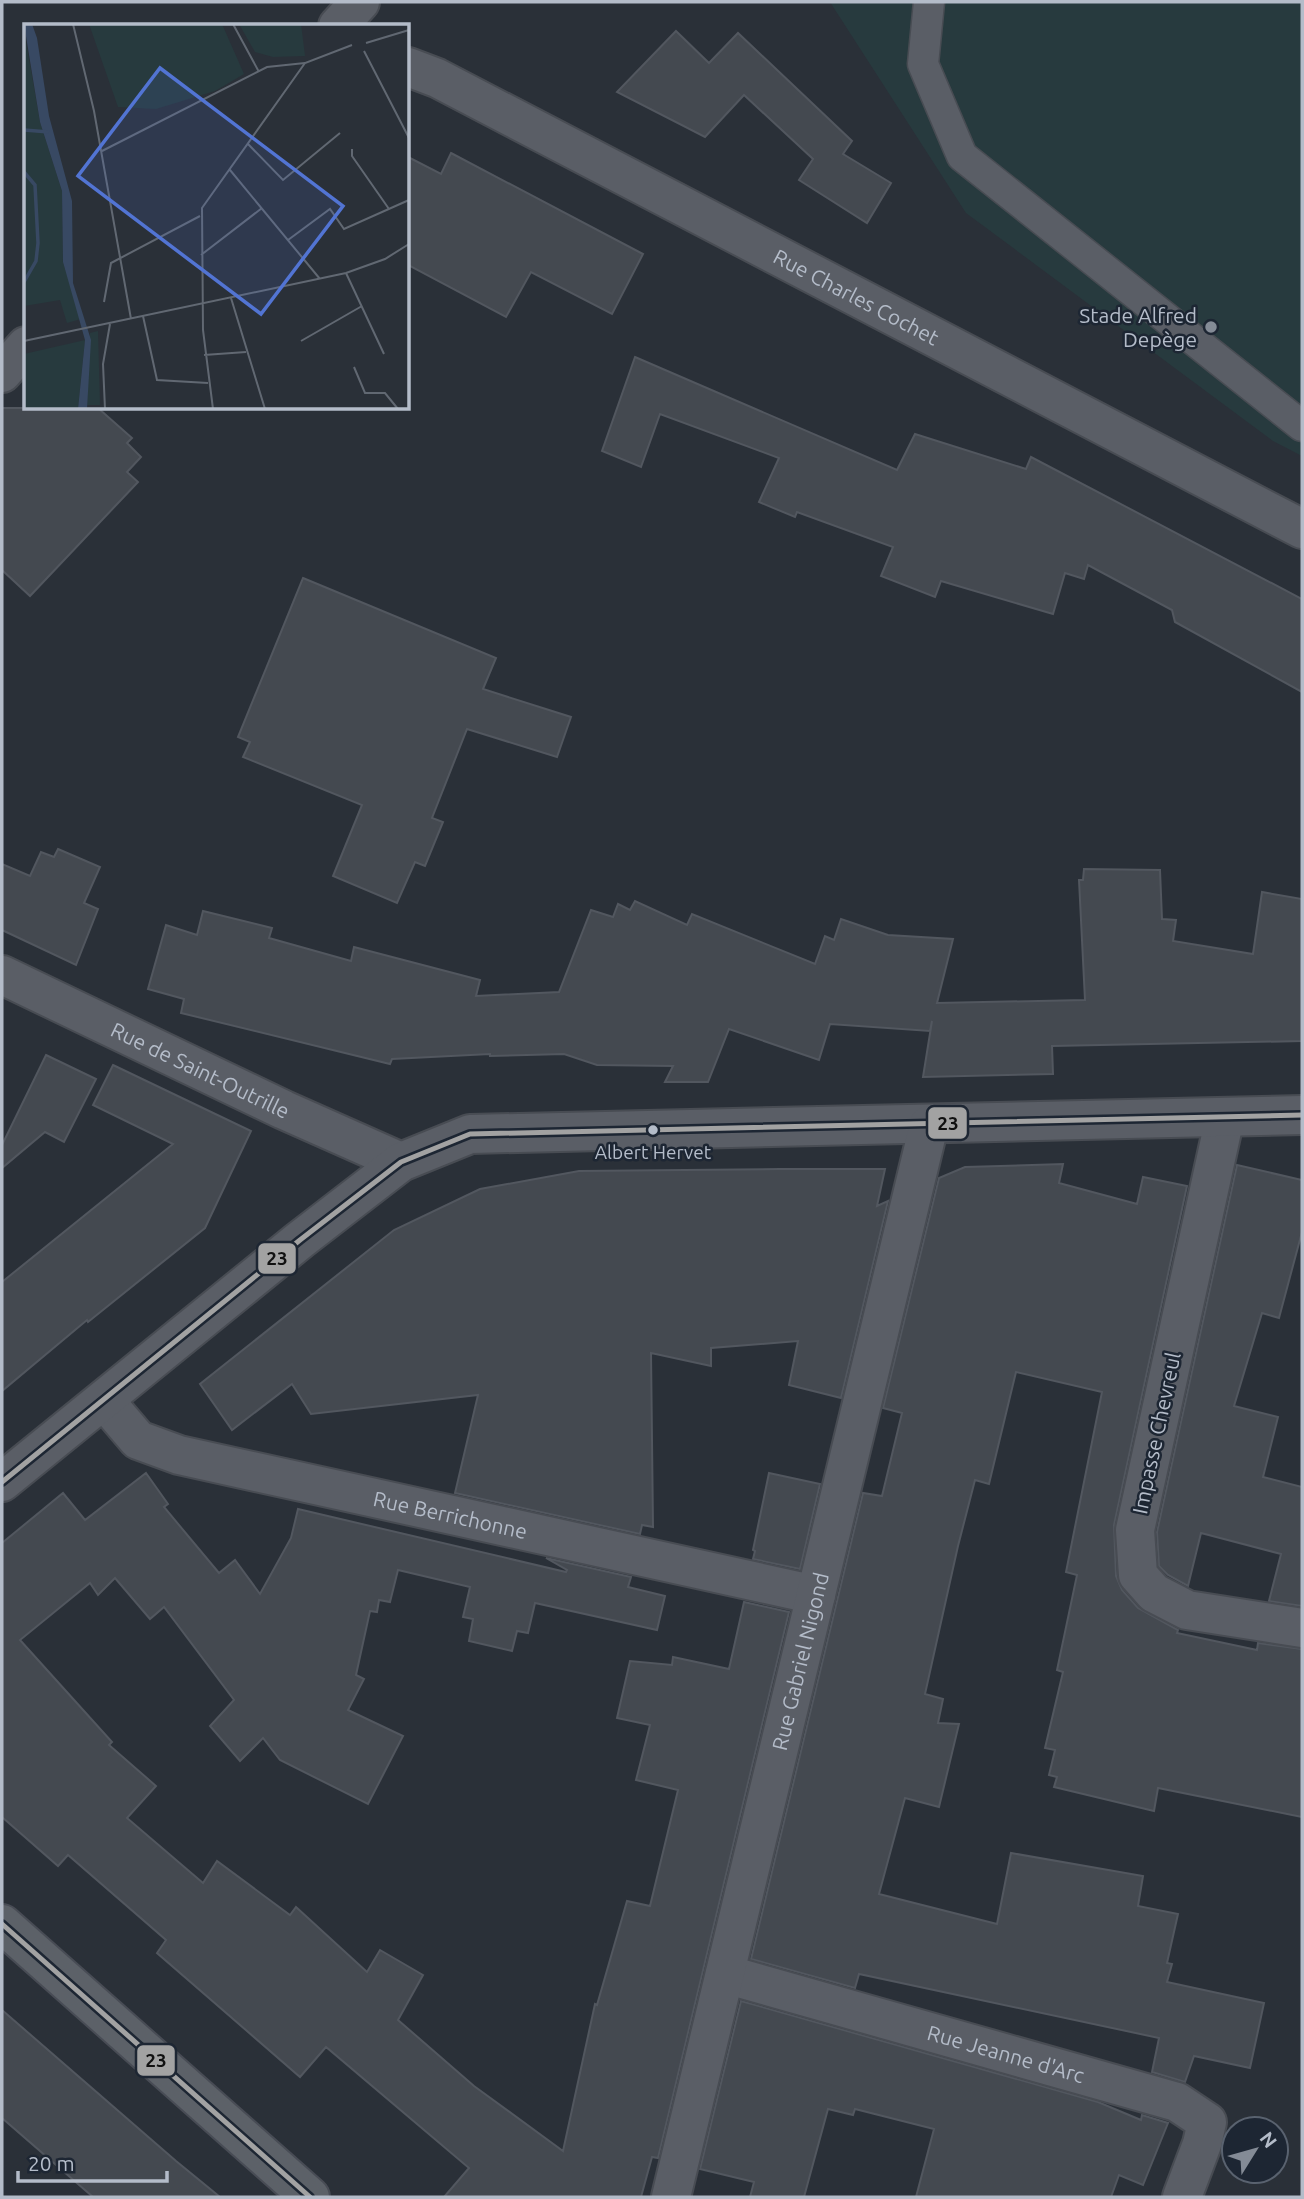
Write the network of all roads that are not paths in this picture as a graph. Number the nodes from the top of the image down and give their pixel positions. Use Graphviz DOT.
graph roads {
  1 [pos="360,2"];
  2 [pos="929,2"];
  3 [pos="340,24"];
  4 [pos="410,68"];
  5 [pos="24,348"];
  6 [pos="2,373"];
  7 [pos="1302,426"];
  8 [pos="1302,529"];
  9 [pos="2,975"];
  10 [pos="1302,1115"];
  11 [pos="1225,1117"];
  12 [pos="929,1125"];
  13 [pos="401,1162"];
  14 [pos="104,1400"];
  15 [pos="2,1482"];
  16 [pos="816,1595"];
  17 [pos="1302,1628"];
  18 [pos="2,1924"];
  19 [pos="725,1974"];
  20 [pos="310,2197"];
  21 [pos="671,2197"];
  22 [pos="1182,2197"];
  1 -- 3 [label="street"];
  2 -- 7 [label="lane"];
  4 -- 8 [label="street, Rue Charles Cochet"];
  5 -- 6 [label="street"];
  9 -- 13 [label="street, Rue de Saint-Outrille"];
  10 -- 11 [label="street"];
  11 -- 12 [label="street"];
  11 -- 17 [label="street, Impasse Chevreul"];
  12 -- 13 [label="street"];
  12 -- 16 [label="street, Rue Gabriel Nigond"];
  13 -- 14 [label="street"];
  14 -- 15 [label="street"];
  14 -- 16 [label="street, Rue Berrichonne"];
  16 -- 19 [label="street, Rue Gabriel Nigond"];
  18 -- 20 [label="main road"];
  19 -- 21 [label="street, Rue Gabriel Nigond"];
  19 -- 22 [label="street, Rue Jeanne d'Arc"];
}
